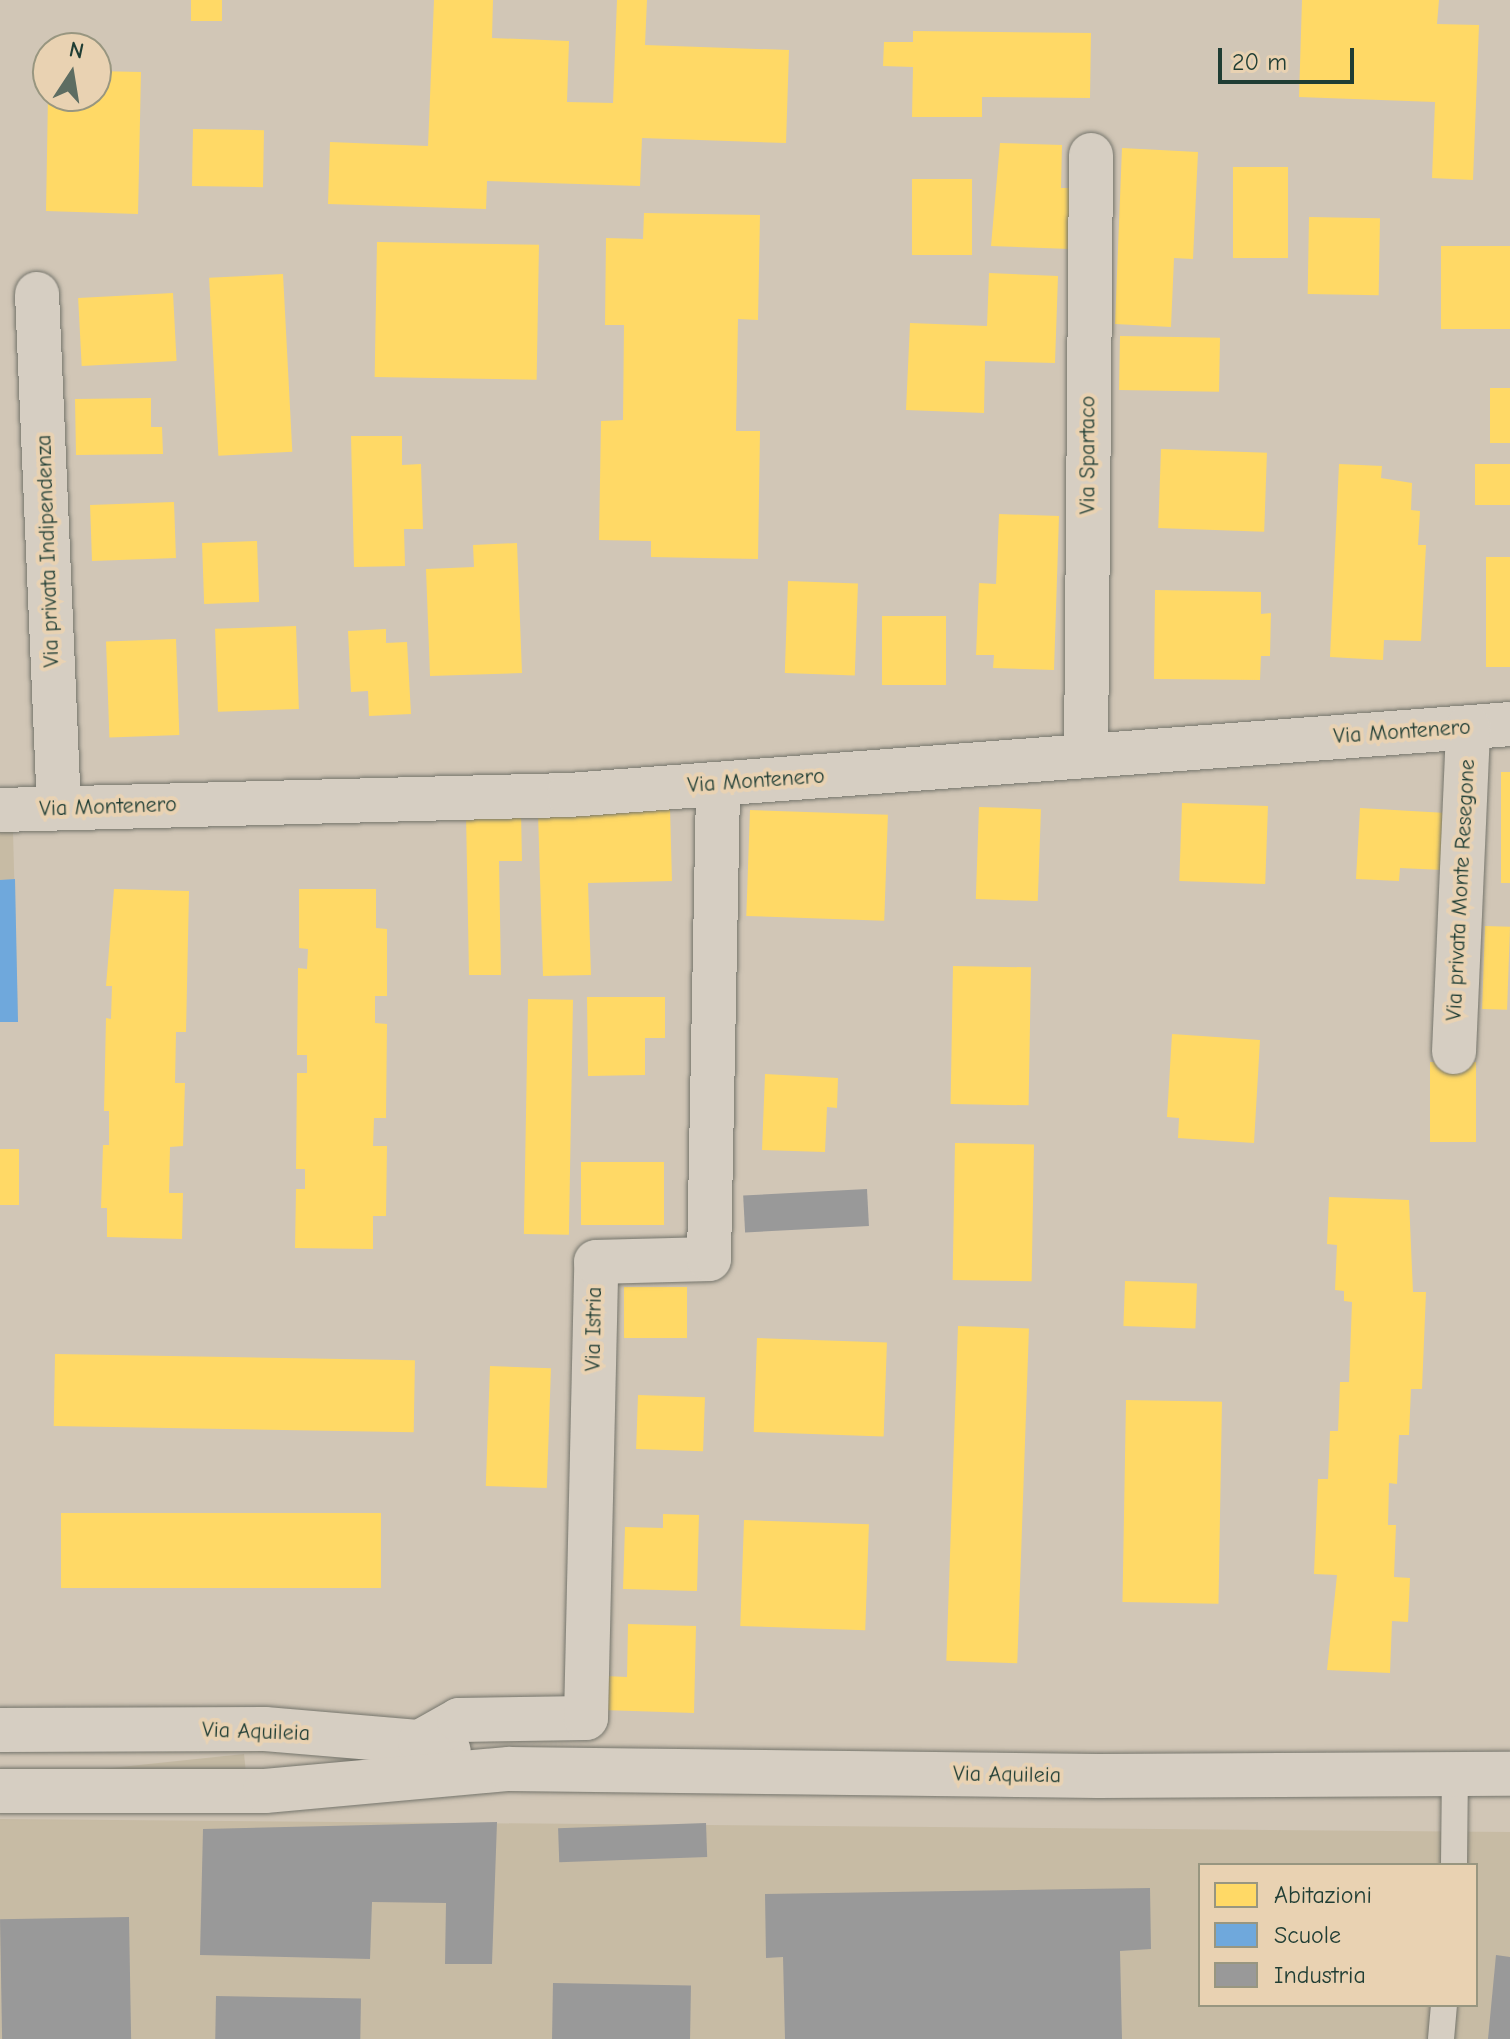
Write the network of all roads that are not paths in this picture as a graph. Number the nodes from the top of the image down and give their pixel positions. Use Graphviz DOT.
graph roads {
  1 [pos="1091,155"];
  2 [pos="37,294"];
  3 [pos="1489,726"];
  4 [pos="1086,756"];
  5 [pos="718,784"];
  6 [pos="59,808"];
  7 [pos="0,810"];
  8 [pos="1454,1052"];
  9 [pos="0,1730"];
  10 [pos="420,1742"];
  11 [pos="509,1769"];
  12 [pos="1509,1772"];
  13 [pos="1455,1773"];
  14 [pos="0,1791"];
  15 [pos="1454,1863"];
  16 [pos="1444,2007"];
  17 [pos="1441,2039"];
  1 -- 4 [label="street, Via Spartaco"];
  2 -- 6 [label="street, Via privata Indipendenza"];
  3 -- 4 [label="street, Via Montenero"];
  3 -- 8 [label="street, Via privata Monte Resegone"];
  4 -- 5 [label="street, Via Montenero"];
  5 -- 6 [label="street, Via Montenero"];
  5 -- 10 [label="street, Via Istria"];
  6 -- 7 [label="street, Via Montenero"];
  9 -- 10 [label="street, Via Aquileia"];
  10 -- 11 [label="street, Via Aquileia"];
  11 -- 13 [label="street, Via Aquileia"];
  11 -- 14 [label="street, Via Aquileia"];
  12 -- 13 [label="street, Via Aquileia"];
  13 -- 15 [label="lane"];
  16 -- 17 [label="lane"];
}
